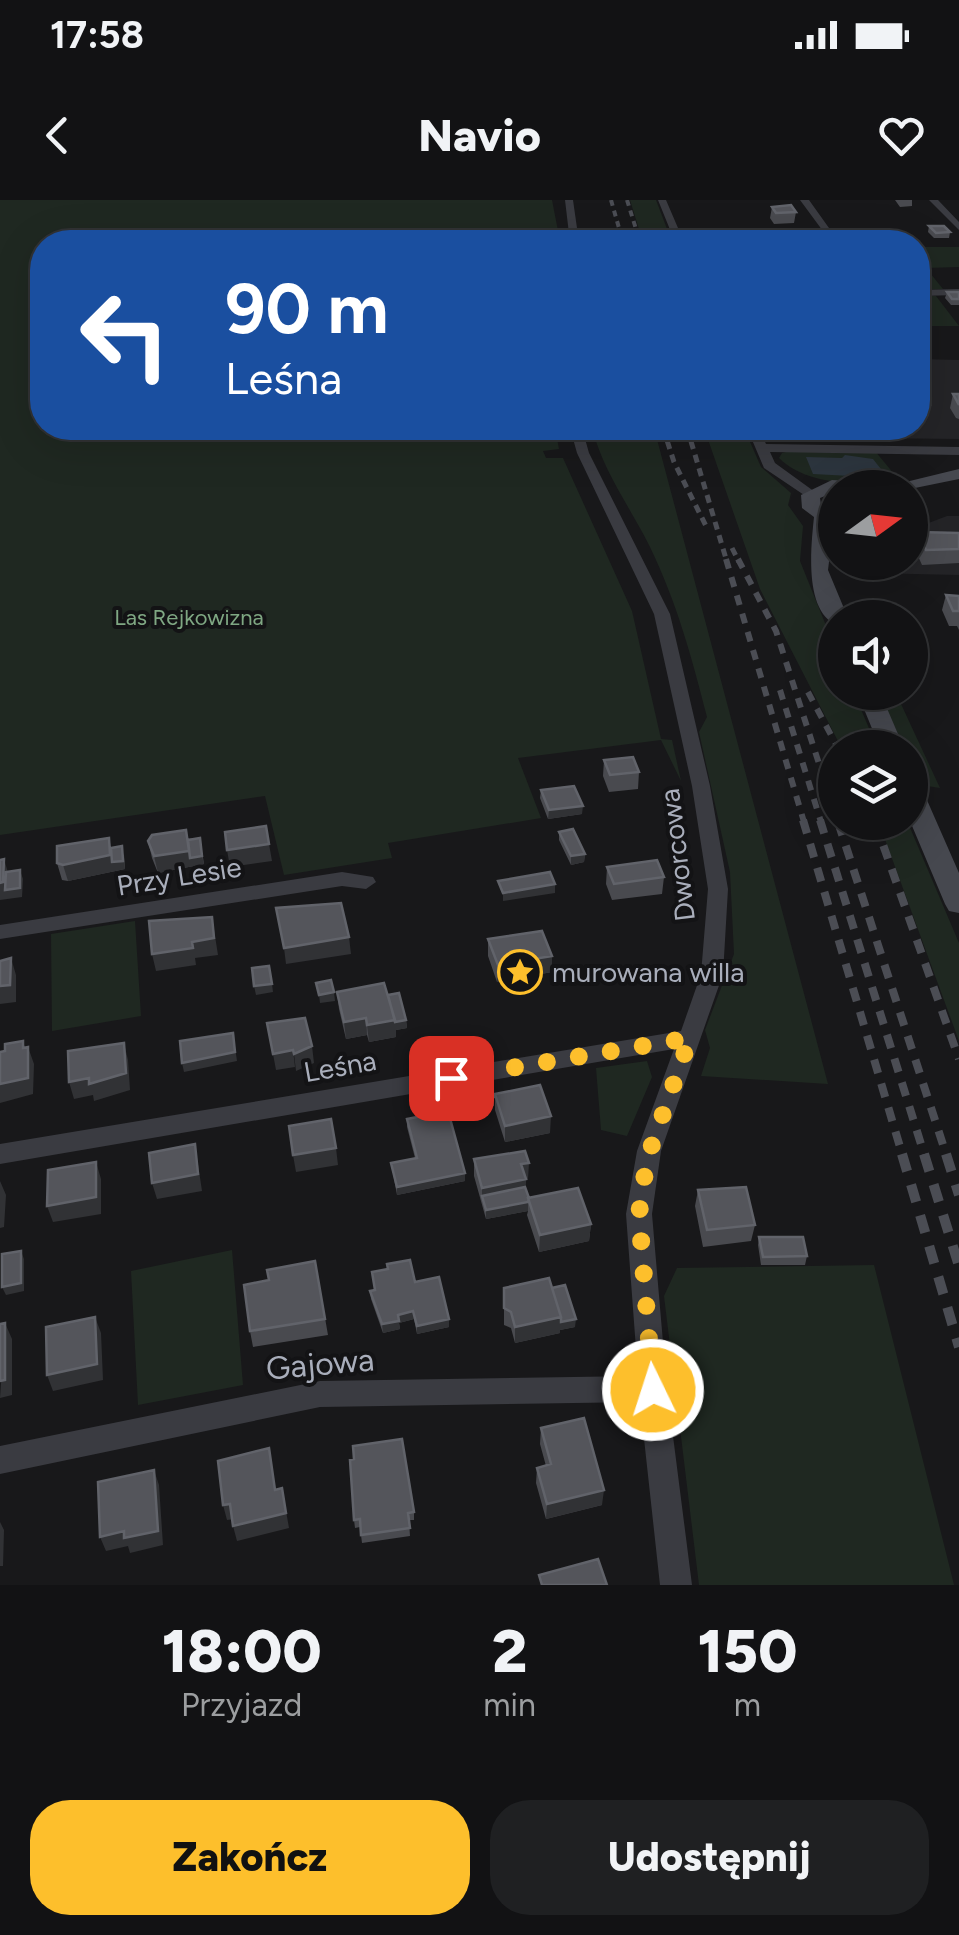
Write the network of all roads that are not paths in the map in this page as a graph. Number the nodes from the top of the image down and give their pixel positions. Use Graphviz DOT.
graph roads {
  1 [pos="569,200"];
  2 [pos="662,200"];
  3 [pos="804,200"];
  4 [pos="933,200"];
  5 [pos="959,227"];
  6 [pos="574,230"];
  7 [pos="675,230"];
  8 [pos="826,230"];
  9 [pos="959,292"];
  10 [pos="930,293"];
  11 [pos="579,440"];
  12 [pos="758,440"];
  13 [pos="762,448"];
  14 [pos="959,451"];
  15 [pos="959,474"];
  16 [pos="928,480"];
  17 [pos="959,489"];
  18 [pos="818,491"];
  19 [pos="818,493"];
  20 [pos="928,496"];
  21 [pos="818,511"];
  22 [pos="928,832"];
  23 [pos="366,882"];
  24 [pos="959,904"];
  25 [pos="0,932"];
  26 [pos="690,1038"];
  27 [pos="0,1154"];
  28 [pos="653,1390"];
  29 [pos="0,1460"];
  30 [pos="676,1585"];
  1 -- 6 [label="street"];
  2 -- 7 [label="street"];
  3 -- 8 [label="street"];
  4 -- 5 [label="street"];
  9 -- 10 [label="street"];
  11 -- 26 [label="street, Dworcowa"];
  12 -- 13 [label="street"];
  13 -- 14 [label="street"];
  13 -- 18 [label="street"];
  15 -- 16 [label="main road"];
  17 -- 20 [label="main road"];
  19 -- 21 [label="main road"];
  22 -- 24 [label="main road"];
  23 -- 25 [label="street, Przy Lesie"];
  26 -- 27 [label="street, Leśna"];
  26 -- 28 [label="street, Dworcowa"];
  28 -- 29 [label="street, Gajowa"];
  28 -- 30 [label="street, Dworcowa"];
}
